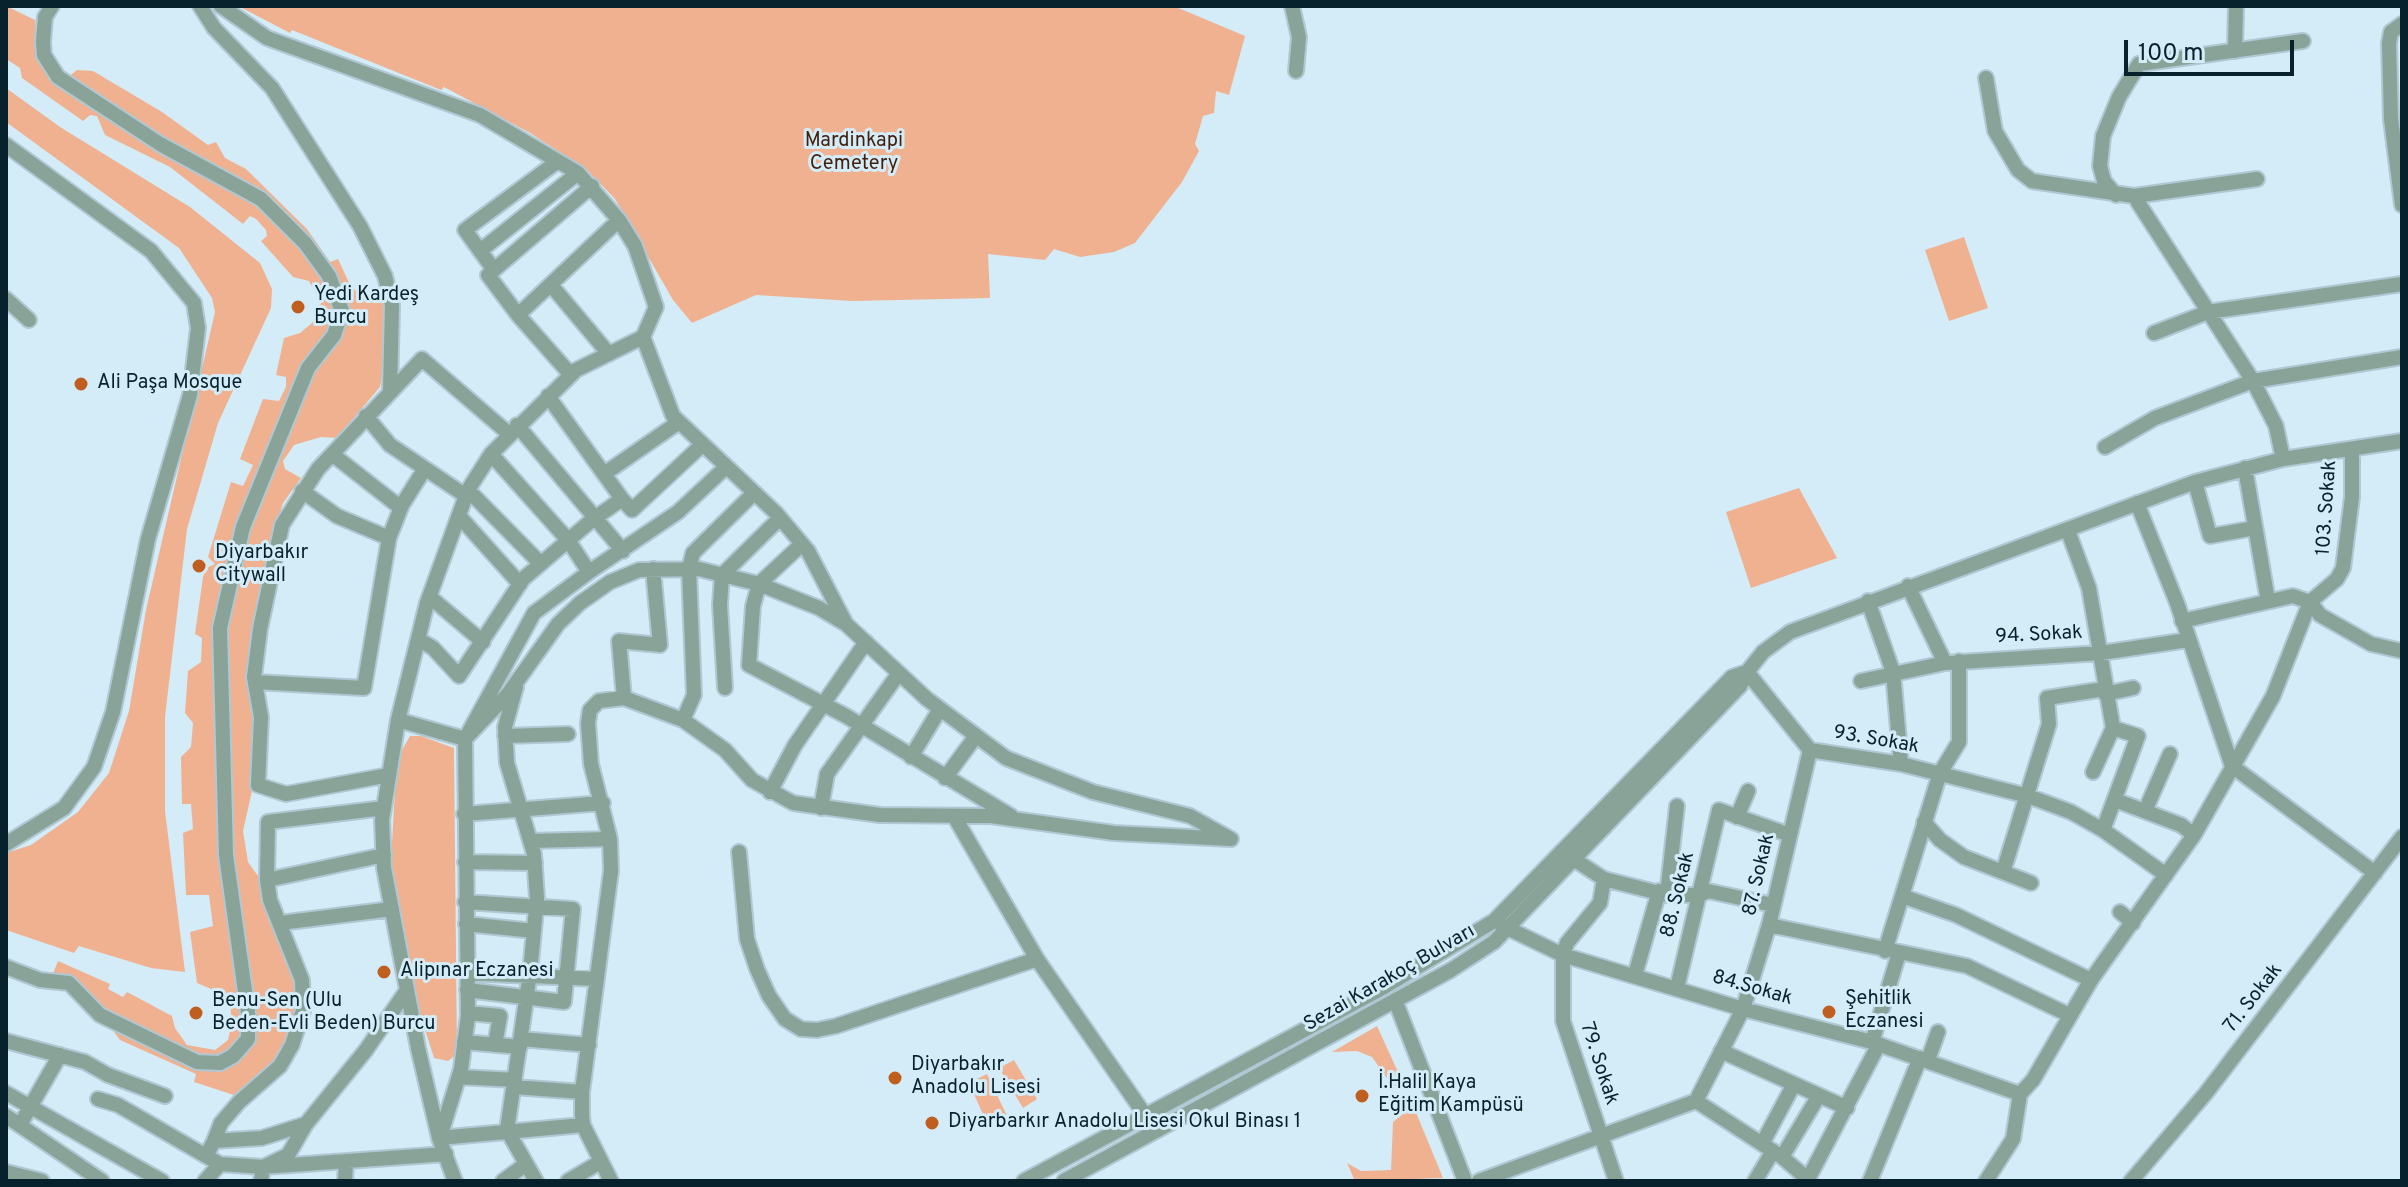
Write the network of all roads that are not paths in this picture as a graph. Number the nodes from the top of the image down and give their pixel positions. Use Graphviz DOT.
graph roads {
  1 [pos="52,6"];
  2 [pos="200,6"];
  3 [pos="221,6"];
  4 [pos="1292,6"];
  5 [pos="2236,6"];
  6 [pos="2402,24"];
  7 [pos="2303,41"];
  8 [pos="2235,51"];
  9 [pos="1296,71"];
  10 [pos="1986,78"];
  11 [pos="6,145"];
  12 [pos="558,161"];
  13 [pos="578,173"];
  14 [pos="2257,179"];
  15 [pos="592,186"];
  16 [pos="2116,195"];
  17 [pos="2134,196"];
  18 [pos="2402,205"];
  19 [pos="619,220"];
  20 [pos="480,251"];
  21 [pos="494,270"];
  22 [pos="2402,284"];
  23 [pos="551,285"];
  24 [pos="6,299"];
  25 [pos="2208,312"];
  26 [pos="518,315"];
  27 [pos="29,320"];
  28 [pos="2154,333"];
  29 [pos="643,337"];
  30 [pos="609,354"];
  31 [pos="2402,357"];
  32 [pos="571,375"];
  33 [pos="2253,381"];
  34 [pos="390,391"];
  35 [pos="548,396"];
  36 [pos="366,416"];
  37 [pos="679,422"];
  38 [pos="513,429"];
  39 [pos="2402,441"];
  40 [pos="702,445"];
  41 [pos="2105,447"];
  42 [pos="2352,449"];
  43 [pos="332,454"];
  44 [pos="491,454"];
  45 [pos="2283,459"];
  46 [pos="726,467"];
  47 [pos="2245,468"];
  48 [pos="424,470"];
  49 [pos="604,474"];
  50 [pos="2195,482"];
  51 [pos="302,491"];
  52 [pos="467,493"];
  53 [pos="754,493"];
  54 [pos="622,499"];
  55 [pos="2137,503"];
  56 [pos="401,508"];
  57 [pos="459,516"];
  58 [pos="596,517"];
  59 [pos="780,518"];
  60 [pos="2255,528"];
  61 [pos="2068,531"];
  62 [pos="389,538"];
  63 [pos="568,540"];
  64 [pos="802,544"];
  65 [pos="623,551"];
  66 [pos="540,563"];
  67 [pos="653,569"];
  68 [pos="689,569"];
  69 [pos="589,572"];
  70 [pos="722,575"];
  71 [pos="520,584"];
  72 [pos="759,584"];
  73 [pos="1908,586"];
  74 [pos="430,597"];
  75 [pos="1868,601"];
  76 [pos="2268,601"];
  77 [pos="2310,602"];
  78 [pos="2182,621"];
  79 [pos="846,624"];
  80 [pos="418,639"];
  81 [pos="2188,640"];
  82 [pos="483,642"];
  83 [pos="866,642"];
  84 [pos="2402,651"];
  85 [pos="2101,653"];
  86 [pos="1952,662"];
  87 [pos="1747,672"];
  88 [pos="1893,672"];
  89 [pos="899,673"];
  90 [pos="520,676"];
  91 [pos="1861,681"];
  92 [pos="255,682"];
  93 [pos="725,688"];
  94 [pos="2133,688"];
  95 [pos="2104,691"];
  96 [pos="624,698"];
  97 [pos="824,704"];
  98 [pos="940,709"];
  99 [pos="398,720"];
  100 [pos="683,720"];
  101 [pos="860,725"];
  102 [pos="2113,728"];
  103 [pos="568,734"];
  104 [pos="505,736"];
  105 [pos="976,736"];
  106 [pos="465,739"];
  107 [pos="1810,750"];
  108 [pos="2170,754"];
  109 [pos="911,757"];
  110 [pos="1901,764"];
  111 [pos="2232,766"];
  112 [pos="2093,772"];
  113 [pos="1940,773"];
  114 [pos="389,775"];
  115 [pos="945,778"];
  116 [pos="1748,791"];
  117 [pos="770,792"];
  118 [pos="2028,796"];
  119 [pos="2115,800"];
  120 [pos="603,803"];
  121 [pos="1677,806"];
  122 [pos="384,808"];
  123 [pos="821,808"];
  124 [pos="520,809"];
  125 [pos="2145,811"];
  126 [pos="464,814"];
  127 [pos="954,816"];
  128 [pos="1737,817"];
  129 [pos="1022,822"];
  130 [pos="1924,822"];
  131 [pos="2103,830"];
  132 [pos="1790,835"];
  133 [pos="2194,835"];
  134 [pos="2402,837"];
  135 [pos="610,839"];
  136 [pos="531,841"];
  137 [pos="6,844"];
  138 [pos="739,852"];
  139 [pos="384,855"];
  140 [pos="1575,860"];
  141 [pos="465,862"];
  142 [pos="535,863"];
  143 [pos="2003,872"];
  144 [pos="2375,873"];
  145 [pos="2166,875"];
  146 [pos="1604,879"];
  147 [pos="267,880"];
  148 [pos="2031,883"];
  149 [pos="1663,893"];
  150 [pos="1699,895"];
  151 [pos="1902,896"];
  152 [pos="465,902"];
  153 [pos="1773,905"];
  154 [pos="392,909"];
  155 [pos="536,909"];
  156 [pos="2120,912"];
  157 [pos="1494,921"];
  158 [pos="280,923"];
  159 [pos="2133,923"];
  160 [pos="466,924"];
  161 [pos="1769,925"];
  162 [pos="1509,930"];
  163 [pos="534,931"];
  164 [pos="1892,952"];
  165 [pos="1563,955"];
  166 [pos="1037,959"];
  167 [pos="6,967"];
  168 [pos="467,973"];
  169 [pos="530,973"];
  170 [pos="1635,975"];
  171 [pos="566,978"];
  172 [pos="597,979"];
  173 [pos="2091,980"];
  174 [pos="1677,988"];
  175 [pos="407,990"];
  176 [pos="467,990"];
  177 [pos="527,998"];
  178 [pos="1395,1000"];
  179 [pos="1743,1009"];
  180 [pos="468,1013"];
  181 [pos="2069,1015"];
  182 [pos="1938,1032"];
  183 [pos="6,1041"];
  184 [pos="464,1042"];
  185 [pos="520,1043"];
  186 [pos="1876,1043"];
  187 [pos="495,1045"];
  188 [pos="589,1045"];
  189 [pos="1721,1051"];
  190 [pos="60,1055"];
  191 [pos="1924,1059"];
  192 [pos="459,1077"];
  193 [pos="514,1083"];
  194 [pos="1793,1086"];
  195 [pos="582,1092"];
  196 [pos="6,1093"];
  197 [pos="2020,1094"];
  198 [pos="165,1096"];
  199 [pos="1818,1097"];
  200 [pos="98,1099"];
  201 [pos="1696,1101"];
  202 [pos="32,1105"];
  203 [pos="1847,1108"];
  204 [pos="1145,1115"];
  205 [pos="6,1116"];
  206 [pos="21,1123"];
  207 [pos="306,1124"];
  208 [pos="583,1125"];
  209 [pos="507,1130"];
  210 [pos="1601,1135"];
  211 [pos="439,1138"];
  212 [pos="214,1141"];
  213 [pos="1772,1151"];
  214 [pos="213,1160"];
  215 [pos="346,1162"];
  216 [pos="600,1162"];
  217 [pos="321,1164"];
  218 [pos="526,1164"];
  219 [pos="304,1165"];
  220 [pos="451,1167"];
  221 [pos="6,1172"];
  222 [pos="262,1174"];
  223 [pos="1809,1180"];
  224 [pos="42,1181"];
  225 [pos="102,1181"];
  226 [pos="162,1181"];
  227 [pos="205,1181"];
  228 [pos="303,1181"];
  229 [pos="321,1181"];
  230 [pos="345,1181"];
  231 [pos="441,1181"];
  232 [pos="503,1181"];
  233 [pos="536,1181"];
  234 [pos="569,1181"];
  235 [pos="611,1181"];
  236 [pos="1024,1181"];
  237 [pos="1064,1181"];
  238 [pos="1465,1181"];
  239 [pos="1479,1181"];
  240 [pos="1616,1181"];
  241 [pos="1755,1181"];
  242 [pos="1870,1181"];
  243 [pos="1986,1181"];
  244 [pos="2131,1181"];
  1 -- 167 [label="street"];
  2 -- 34 [label="street"];
  3 -- 12 [label="street"];
  4 -- 9 [label="street"];
  5 -- 8 [label="street"];
  6 -- 18 [label="street"];
  7 -- 8 [label="street"];
  8 -- 16 [label="street"];
  10 -- 16 [label="street"];
  11 -- 137 [label="street"];
  12 -- 13 [label="street"];
  12 -- 20 [label="street"];
  13 -- 15 [label="street"];
  13 -- 20 [label="street"];
  14 -- 17 [label="street"];
  15 -- 19 [label="street"];
  15 -- 21 [label="street"];
  16 -- 17 [label="street"];
  17 -- 25 [label="street"];
  19 -- 23 [label="street"];
  19 -- 29 [label="street"];
  20 -- 21 [label="street"];
  21 -- 26 [label="street"];
  22 -- 25 [label="street"];
  23 -- 26 [label="street"];
  23 -- 30 [label="street"];
  24 -- 27 [label="street"];
  25 -- 28 [label="street"];
  25 -- 33 [label="street"];
  26 -- 32 [label="street"];
  29 -- 30 [label="street"];
  29 -- 37 [label="street"];
  30 -- 32 [label="street"];
  31 -- 33 [label="street"];
  32 -- 35 [label="street"];
  33 -- 41 [label="street"];
  33 -- 45 [label="street"];
  34 -- 36 [label="street"];
  34 -- 38 [label="street"];
  35 -- 38 [label="street"];
  35 -- 49 [label="street"];
  36 -- 43 [label="street"];
  36 -- 48 [label="street"];
  37 -- 40 [label="street"];
  37 -- 49 [label="street"];
  38 -- 44 [label="street"];
  38 -- 58 [label="street"];
  39 -- 42 [label="street"];
  40 -- 46 [label="street"];
  40 -- 54 [label="street"];
  42 -- 45 [label="street"];
  42 -- 77 [label="street, 103. Sokak"];
  43 -- 51 [label="street"];
  43 -- 56 [label="street"];
  44 -- 52 [label="street"];
  44 -- 63 [label="street"];
  45 -- 47 [label="street"];
  46 -- 53 [label="street"];
  46 -- 65 [label="street"];
  47 -- 50 [label="street"];
  47 -- 60 [label="street"];
  48 -- 52 [label="street"];
  48 -- 56 [label="street"];
  49 -- 54 [label="street"];
  50 -- 55 [label="street"];
  50 -- 60 [label="street"];
  51 -- 62 [label="street"];
  51 -- 92 [label="street"];
  52 -- 57 [label="street"];
  52 -- 66 [label="street"];
  53 -- 59 [label="street"];
  53 -- 68 [label="street"];
  54 -- 58 [label="street"];
  55 -- 61 [label="street"];
  55 -- 78 [label="street"];
  56 -- 62 [label="street"];
  57 -- 71 [label="street"];
  57 -- 74 [label="street"];
  58 -- 63 [label="street"];
  58 -- 65 [label="street"];
  59 -- 64 [label="street"];
  59 -- 70 [label="street"];
  60 -- 76 [label="street"];
  61 -- 73 [label="street"];
  61 -- 85 [label="street"];
  62 -- 92 [label="street"];
  63 -- 66 [label="street"];
  63 -- 69 [label="street"];
  64 -- 72 [label="street"];
  64 -- 79 [label="street"];
  65 -- 69 [label="street"];
  66 -- 71 [label="street"];
  67 -- 68 [label="street"];
  67 -- 90 [label="street"];
  67 -- 96 [label="street"];
  68 -- 70 [label="street"];
  68 -- 100 [label="street"];
  69 -- 106 [label="street"];
  70 -- 72 [label="street"];
  70 -- 93 [label="street"];
  71 -- 82 [label="street"];
  72 -- 79 [label="street"];
  72 -- 97 [label="street"];
  73 -- 75 [label="street"];
  73 -- 86 [label="street"];
  74 -- 80 [label="street"];
  74 -- 82 [label="street"];
  75 -- 87 [label="street"];
  75 -- 88 [label="street"];
  76 -- 77 [label="street"];
  76 -- 78 [label="street"];
  77 -- 84 [label="street"];
  77 -- 111 [label="street"];
  78 -- 81 [label="street"];
  79 -- 83 [label="street"];
  80 -- 82 [label="street"];
  80 -- 99 [label="street"];
  81 -- 85 [label="street, 94. Sokak"];
  81 -- 111 [label="street"];
  83 -- 89 [label="street"];
  83 -- 97 [label="street"];
  85 -- 86 [label="street, 94. Sokak"];
  85 -- 95 [label="street"];
  86 -- 88 [label="street, 94. Sokak"];
  86 -- 113 [label="street"];
  87 -- 107 [label="street, 93. Sokak"];
  87 -- 140 [label="street, Sezai Karakoç Bulvarı"];
  87 -- 157 [label="street"];
  88 -- 91 [label="street, 94. Sokak"];
  88 -- 110 [label="street"];
  89 -- 98 [label="street"];
  89 -- 101 [label="street"];
  90 -- 104 [label="street"];
  90 -- 106 [label="street"];
  92 -- 114 [label="street"];
  94 -- 95 [label="street"];
  95 -- 102 [label="street"];
  95 -- 118 [label="street"];
  96 -- 100 [label="street"];
  96 -- 120 [label="street"];
  97 -- 101 [label="street"];
  97 -- 117 [label="street"];
  98 -- 105 [label="street"];
  98 -- 109 [label="street"];
  99 -- 106 [label="street"];
  99 -- 114 [label="street"];
  100 -- 117 [label="street"];
  101 -- 109 [label="street"];
  101 -- 123 [label="street"];
  102 -- 112 [label="street"];
  102 -- 119 [label="street"];
  103 -- 104 [label="street"];
  104 -- 124 [label="street"];
  105 -- 115 [label="street"];
  105 -- 129 [label="street"];
  106 -- 126 [label="street"];
  107 -- 110 [label="street, 93. Sokak"];
  107 -- 132 [label="street, 87. Sokak"];
  108 -- 125 [label="street"];
  109 -- 115 [label="street"];
  110 -- 113 [label="street, 93. Sokak"];
  111 -- 133 [label="street"];
  111 -- 144 [label="street"];
  113 -- 118 [label="street, 93. Sokak"];
  113 -- 130 [label="street"];
  114 -- 122 [label="street"];
  115 -- 129 [label="street"];
  116 -- 128 [label="street"];
  117 -- 123 [label="street"];
  118 -- 131 [label="street, 93. Sokak"];
  118 -- 143 [label="street"];
  119 -- 125 [label="street"];
  119 -- 131 [label="street"];
  120 -- 124 [label="street"];
  120 -- 135 [label="street"];
  121 -- 149 [label="street"];
  122 -- 139 [label="street"];
  122 -- 147 [label="street"];
  123 -- 127 [label="street"];
  124 -- 126 [label="street"];
  124 -- 136 [label="street"];
  125 -- 133 [label="street"];
  126 -- 141 [label="street"];
  127 -- 129 [label="street"];
  127 -- 166 [label="street"];
  128 -- 132 [label="street"];
  128 -- 150 [label="street, 88. Sokak"];
  130 -- 143 [label="street"];
  130 -- 151 [label="street"];
  131 -- 145 [label="street, 93. Sokak"];
  132 -- 153 [label="street, 87. Sokak"];
  133 -- 145 [label="street"];
  134 -- 144 [label="street, 71. Sokak"];
  135 -- 136 [label="street"];
  135 -- 172 [label="street"];
  136 -- 142 [label="street"];
  138 -- 166 [label="street"];
  139 -- 147 [label="street"];
  139 -- 154 [label="street"];
  140 -- 146 [label="street"];
  140 -- 162 [label="street, Sezai Karakoç Bulvarı"];
  141 -- 142 [label="street"];
  141 -- 152 [label="street"];
  142 -- 155 [label="street"];
  143 -- 148 [label="street"];
  144 -- 244 [label="street, 71. Sokak"];
  145 -- 159 [label="street"];
  146 -- 149 [label="street"];
  146 -- 165 [label="street"];
  147 -- 158 [label="street"];
  149 -- 150 [label="street"];
  149 -- 170 [label="street"];
  150 -- 153 [label="street"];
  150 -- 174 [label="street, 88. Sokak"];
  151 -- 164 [label="street"];
  151 -- 173 [label="street"];
  152 -- 155 [label="street"];
  152 -- 160 [label="street"];
  153 -- 161 [label="street, 87. Sokak"];
  154 -- 158 [label="street"];
  154 -- 175 [label="street"];
  155 -- 163 [label="street"];
  155 -- 171 [label="street"];
  156 -- 159 [label="street"];
  157 -- 162 [label="street, 84.Sokak"];
  157 -- 204 [label="street"];
  158 -- 212 [label="street"];
  159 -- 173 [label="street"];
  160 -- 163 [label="street"];
  160 -- 168 [label="street"];
  161 -- 164 [label="street"];
  161 -- 179 [label="street, 87. Sokak"];
  162 -- 165 [label="street, 84.Sokak"];
  162 -- 178 [label="street, Sezai Karakoç Bulvarı"];
  163 -- 169 [label="street"];
  164 -- 181 [label="street"];
  164 -- 186 [label="street"];
  165 -- 170 [label="street, 84.Sokak"];
  165 -- 210 [label="street, 79. Sokak"];
  166 -- 204 [label="street"];
  168 -- 169 [label="street"];
  168 -- 176 [label="street"];
  169 -- 171 [label="street"];
  169 -- 177 [label="street"];
  170 -- 174 [label="street, 84.Sokak"];
  171 -- 172 [label="street"];
  171 -- 177 [label="street"];
  172 -- 188 [label="street"];
  173 -- 181 [label="street"];
  174 -- 179 [label="street, 84.Sokak"];
  175 -- 207 [label="street"];
  175 -- 211 [label="street"];
  176 -- 177 [label="street"];
  176 -- 180 [label="street"];
  177 -- 185 [label="street"];
  178 -- 237 [label="street, Sezai Karakoç Bulvarı"];
  178 -- 238 [label="street"];
  179 -- 186 [label="street, 84.Sokak"];
  179 -- 189 [label="street, 87. Sokak"];
  180 -- 184 [label="street"];
  180 -- 187 [label="street"];
  181 -- 197 [label="street"];
  182 -- 191 [label="street"];
  183 -- 190 [label="street"];
  184 -- 187 [label="street"];
  184 -- 192 [label="street"];
  185 -- 187 [label="street"];
  185 -- 188 [label="street"];
  185 -- 193 [label="street"];
  186 -- 191 [label="street, 84.Sokak"];
  186 -- 203 [label="street"];
  188 -- 195 [label="street"];
  189 -- 194 [label="street"];
  189 -- 201 [label="street, 87. Sokak"];
  190 -- 198 [label="street"];
  190 -- 202 [label="street"];
  191 -- 197 [label="street, 84.Sokak"];
  191 -- 242 [label="street"];
  192 -- 193 [label="street"];
  192 -- 211 [label="street"];
  193 -- 195 [label="street"];
  193 -- 209 [label="street"];
  194 -- 199 [label="street"];
  194 -- 213 [label="street"];
  195 -- 208 [label="street"];
  196 -- 202 [label="street"];
  197 -- 243 [label="street"];
  199 -- 203 [label="street"];
  199 -- 213 [label="street"];
  200 -- 214 [label="street"];
  201 -- 210 [label="street"];
  201 -- 213 [label="street"];
  202 -- 206 [label="street"];
  202 -- 226 [label="street"];
  203 -- 223 [label="street"];
  204 -- 236 [label="street"];
  205 -- 206 [label="street"];
  206 -- 225 [label="street"];
  207 -- 212 [label="street"];
  207 -- 222 [label="street"];
  208 -- 209 [label="street"];
  208 -- 216 [label="street"];
  209 -- 211 [label="street"];
  209 -- 218 [label="street"];
  210 -- 239 [label="street"];
  210 -- 240 [label="street, 79. Sokak"];
  211 -- 220 [label="street"];
  212 -- 214 [label="street"];
  213 -- 223 [label="street"];
  213 -- 241 [label="street"];
  214 -- 222 [label="street"];
  214 -- 227 [label="street"];
  215 -- 217 [label="street"];
  215 -- 220 [label="street"];
  215 -- 230 [label="street"];
  216 -- 234 [label="street"];
  216 -- 235 [label="street"];
  217 -- 219 [label="street"];
  217 -- 229 [label="street"];
  218 -- 232 [label="street"];
  218 -- 233 [label="street"];
  219 -- 222 [label="street"];
  219 -- 228 [label="street"];
  220 -- 231 [label="street"];
  221 -- 224 [label="street"];
}
